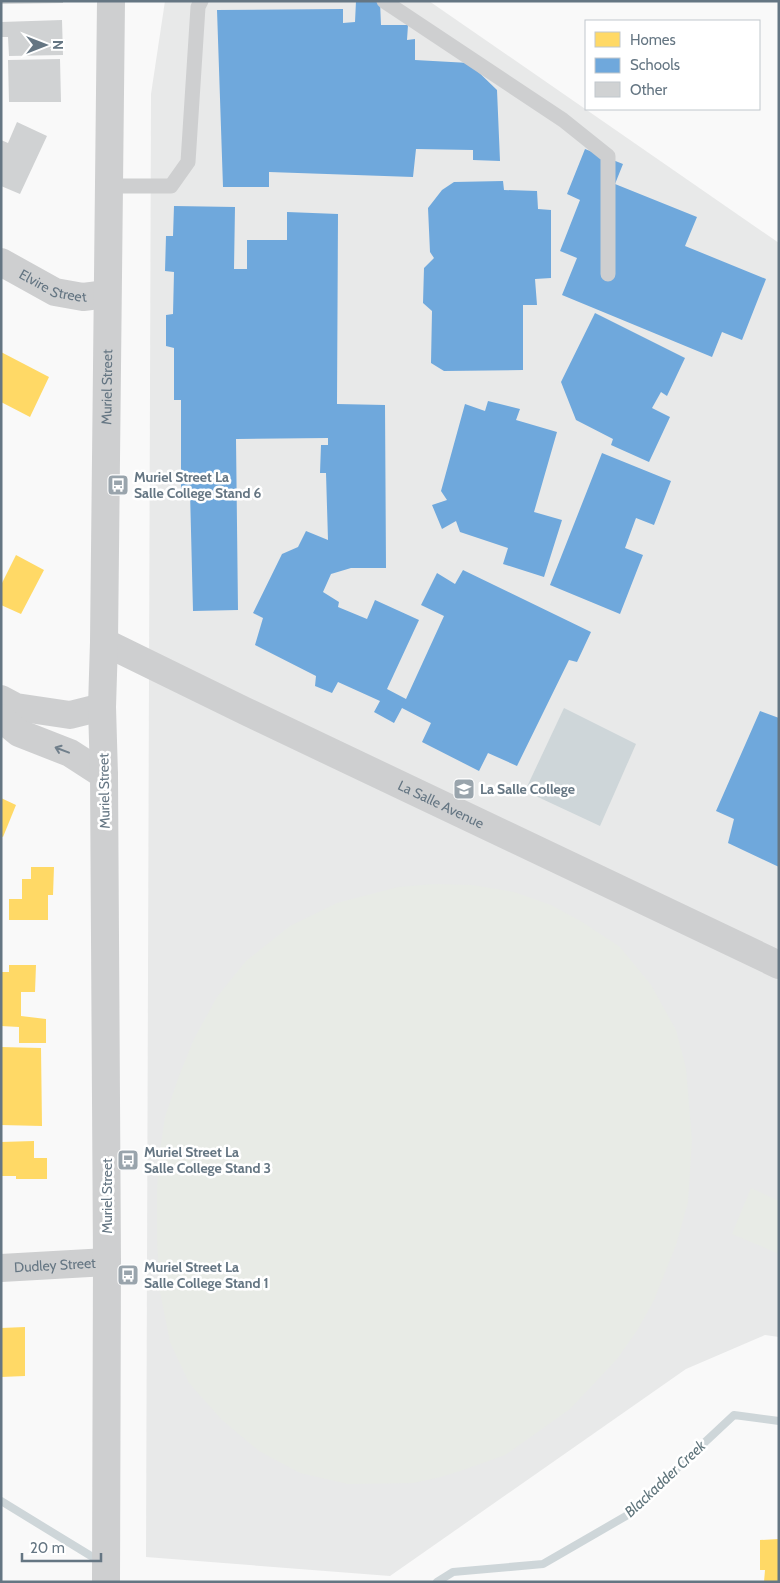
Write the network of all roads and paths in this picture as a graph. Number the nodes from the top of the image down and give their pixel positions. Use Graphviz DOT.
graph roads {
  1 [pos="111,1"];
  2 [pos="201,1"];
  3 [pos="384,1"];
  4 [pos="109,186"];
  5 [pos="1,262"];
  6 [pos="608,274"];
  7 [pos="107,294"];
  8 [pos="104,642"];
  9 [pos="1,698"];
  10 [pos="102,707"];
  11 [pos="1,718"];
  12 [pos="104,775"];
  13 [pos="779,965"];
  14 [pos="107,1262"];
  15 [pos="1,1268"];
  16 [pos="106,1582"];
  1 -- 4 [label="street, Muriel Street"];
  2 -- 4 [label="lane"];
  3 -- 6 [label="lane"];
  4 -- 7 [label="street, Muriel Street"];
  5 -- 7 [label="street, Elvire Street"];
  7 -- 8 [label="street, Muriel Street"];
  8 -- 10 [label="street, Muriel Street"];
  8 -- 13 [label="street, La Salle Avenue"];
  9 -- 10 [label="street"];
  10 -- 12 [label="street, Muriel Street"];
  12 -- 11 [label="street, one-way"];
  12 -- 14 [label="street, Muriel Street"];
  14 -- 15 [label="street, Dudley Street"];
  14 -- 16 [label="street, Muriel Street"];
}
